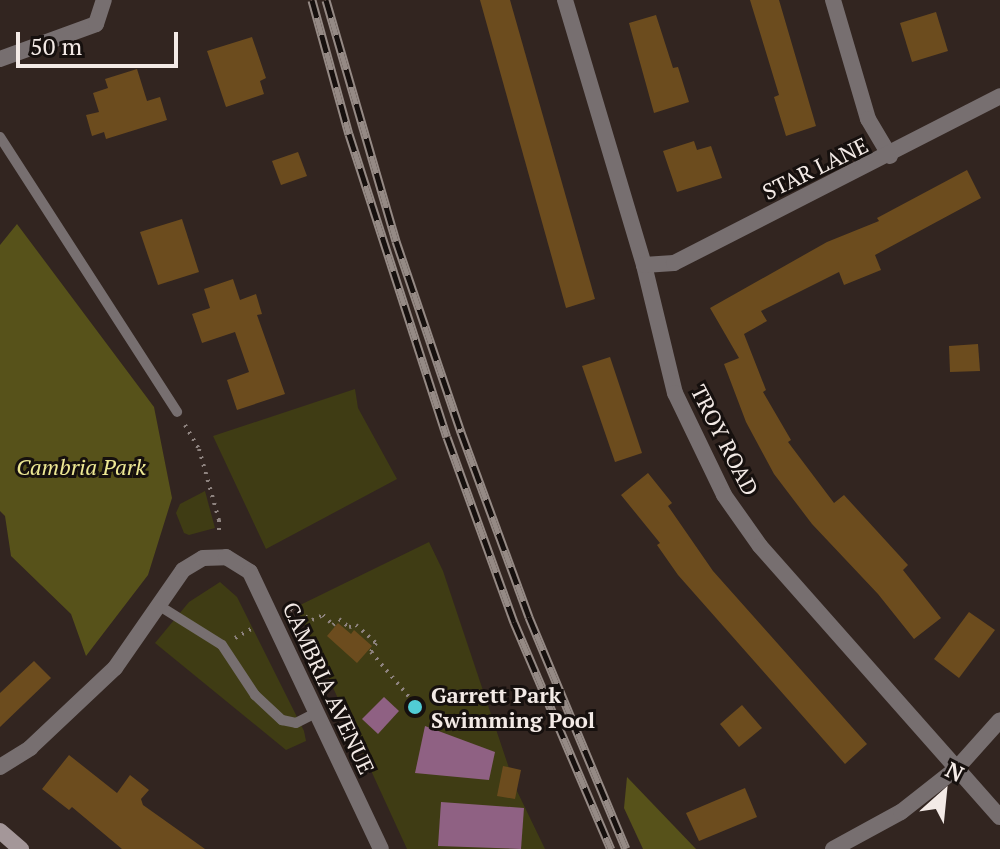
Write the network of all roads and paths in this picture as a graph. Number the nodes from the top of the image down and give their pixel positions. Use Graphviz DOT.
graph roads {
  1 [pos="104,0"];
  2 [pos="565,0"];
  3 [pos="833,0"];
  4 [pos="1,61"];
  5 [pos="1000,96"];
  6 [pos="0,137"];
  7 [pos="890,156"];
  8 [pos="644,265"];
  9 [pos="177,412"];
  10 [pos="219,536"];
  11 [pos="158,605"];
  12 [pos="291,609"];
  13 [pos="410,698"];
  14 [pos="316,713"];
  15 [pos="1000,720"];
  16 [pos="0,767"];
  17 [pos="957,768"];
  18 [pos="1000,817"];
  19 [pos="0,831"];
  20 [pos="21,849"];
  21 [pos="381,849"];
  22 [pos="833,849"];
  1 -- 4 [label="street"];
  2 -- 8 [label="street, TROY ROAD"];
  3 -- 7 [label="street"];
  5 -- 7 [label="street, STAR LANE"];
  6 -- 9 [label="lane"];
  7 -- 8 [label="street, STAR LANE"];
  8 -- 17 [label="street, TROY ROAD"];
  9 -- 10 [label="path"];
  11 -- 14 [label="lane"];
  11 -- 14 [label="street, CAMBRIA AVENUE"];
  11 -- 16 [label="street"];
  12 -- 13 [label="path"];
  14 -- 21 [label="street, CAMBRIA AVENUE"];
  15 -- 17 [label="street"];
  17 -- 18 [label="street, TROY ROAD"];
  17 -- 22 [label="street"];
  19 -- 20 [label="main road"];
}
